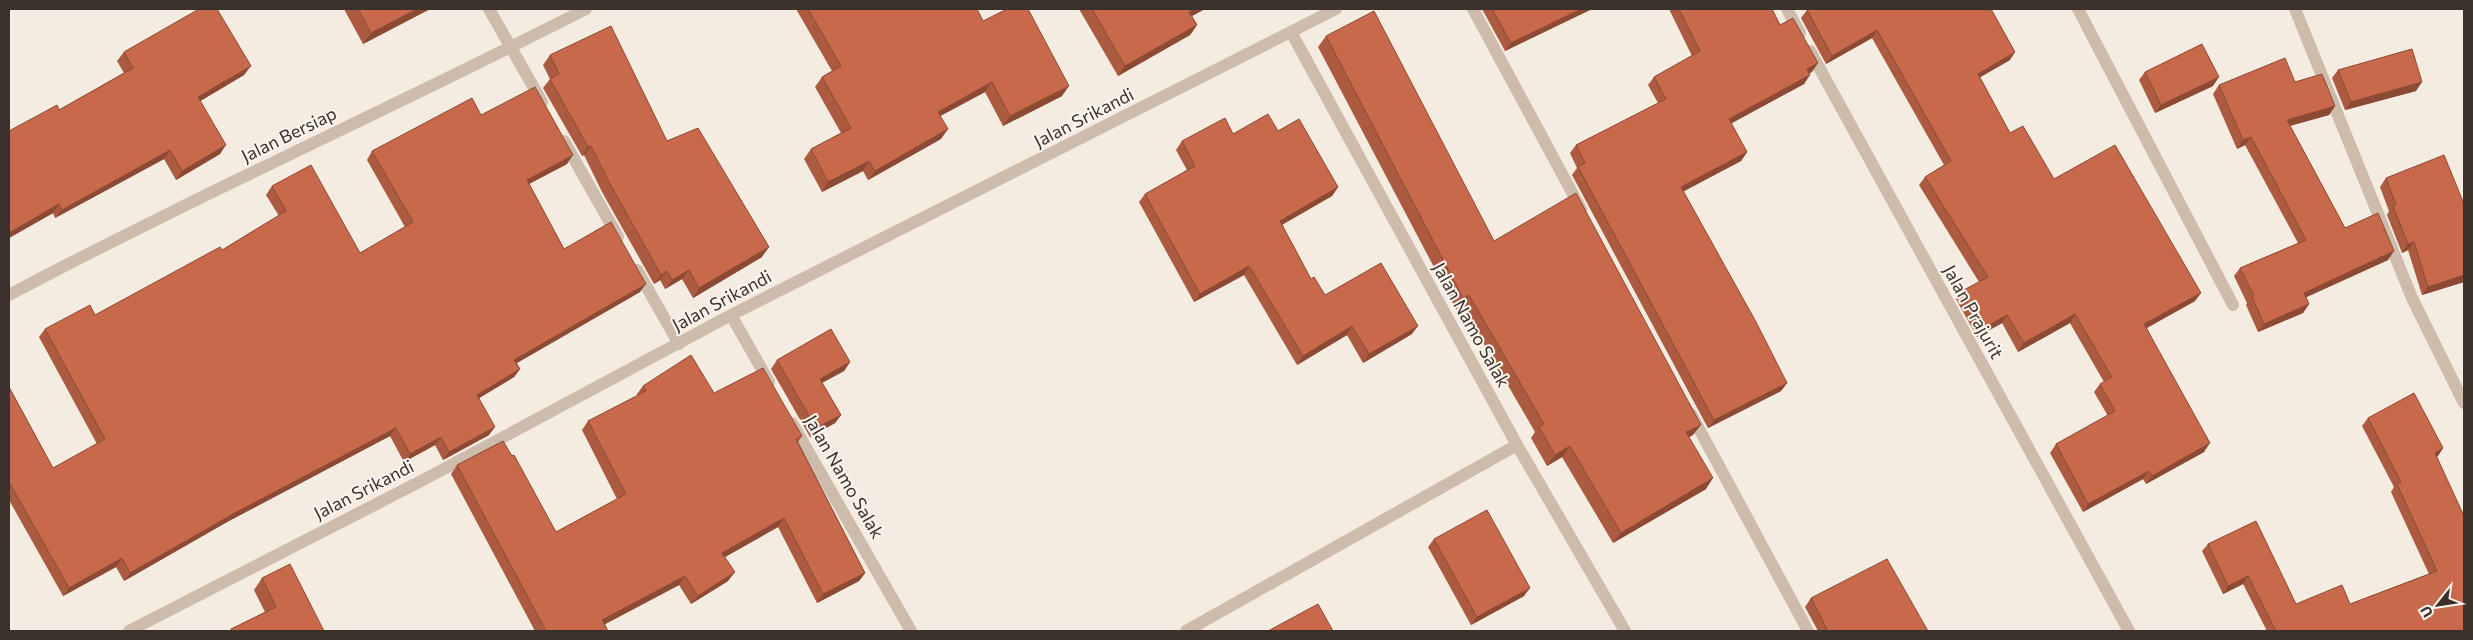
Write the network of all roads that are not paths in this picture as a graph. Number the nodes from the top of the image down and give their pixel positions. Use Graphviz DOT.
graph roads {
  1 [pos="489,9"];
  2 [pos="586,9"];
  3 [pos="1336,9"];
  4 [pos="1473,9"];
  5 [pos="1787,9"];
  6 [pos="2078,9"];
  7 [pos="2295,9"];
  8 [pos="1292,32"];
  9 [pos="511,47"];
  10 [pos="550,115"];
  11 [pos="559,132"];
  12 [pos="1586,219"];
  13 [pos="9,293"];
  14 [pos="2233,305"];
  15 [pos="731,315"];
  16 [pos="679,344"];
  17 [pos="774,391"];
  18 [pos="1685,403"];
  19 [pos="2464,403"];
  20 [pos="784,408"];
  21 [pos="1517,446"];
  22 [pos="128,631"];
  23 [pos="911,631"];
  24 [pos="1186,631"];
  25 [pos="1625,631"];
  26 [pos="1808,631"];
  27 [pos="2129,631"];
  1 -- 9 [label="street"];
  2 -- 9 [label="street, Jalan Bersiap"];
  3 -- 8 [label="street, Jalan Srikandi"];
  4 -- 12 [label="street"];
  5 -- 27 [label="street, Jalan Prajurit"];
  6 -- 14 [label="street"];
  7 -- 19 [label="street"];
  8 -- 15 [label="street, Jalan Srikandi"];
  8 -- 21 [label="street, Jalan Namo Salak"];
  9 -- 10 [label="street"];
  9 -- 13 [label="street, Jalan Bersiap"];
  11 -- 16 [label="street"];
  15 -- 16 [label="street, Jalan Srikandi"];
  15 -- 17 [label="street"];
  16 -- 22 [label="street, Jalan Srikandi"];
  18 -- 26 [label="street"];
  20 -- 23 [label="street, Jalan Namo Salak"];
  21 -- 24 [label="street"];
  21 -- 25 [label="street, Jalan Namo Salak"];
}
